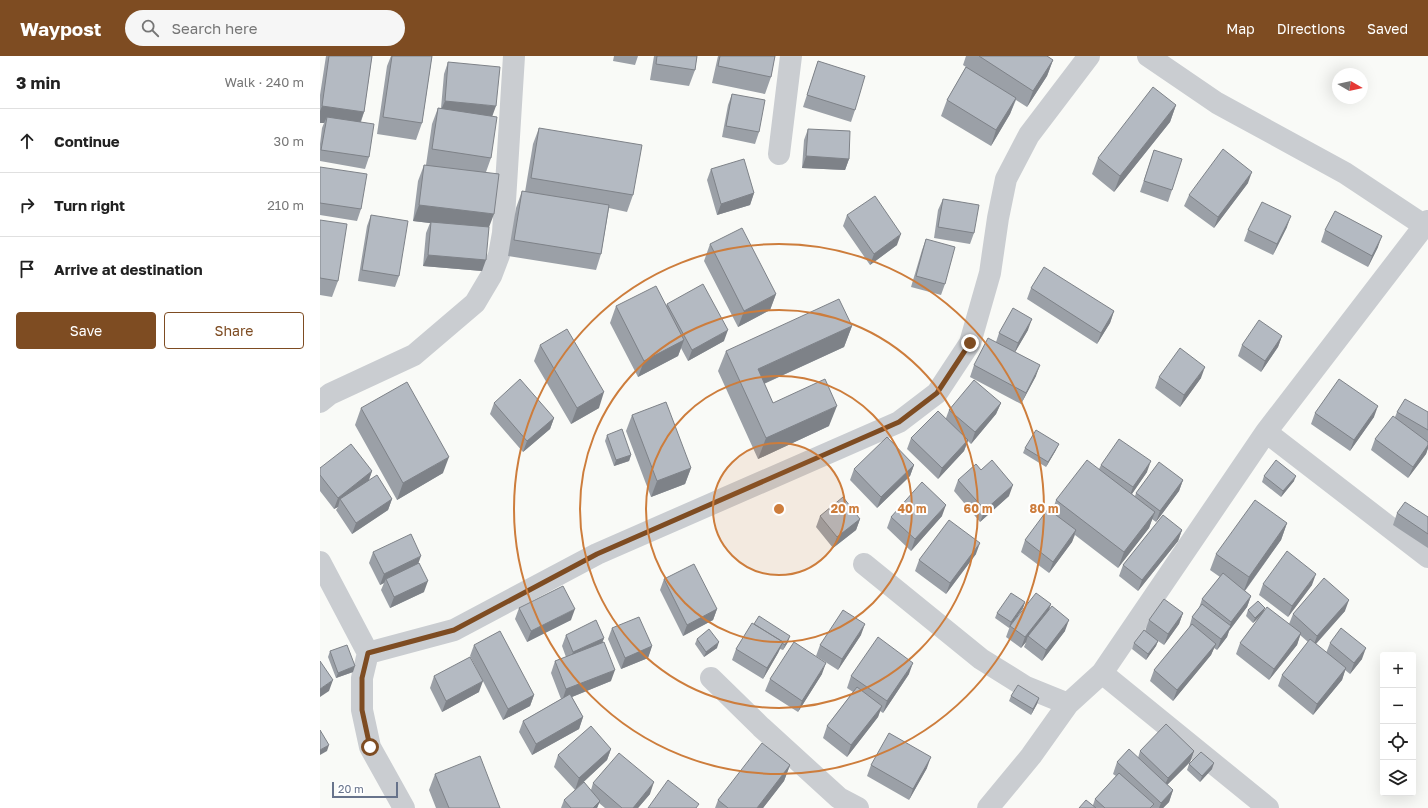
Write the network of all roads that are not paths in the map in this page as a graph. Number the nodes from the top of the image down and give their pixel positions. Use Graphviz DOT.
graph roads {
  1 [pos="514,56"];
  2 [pos="792,56"];
  3 [pos="1089,56"];
  4 [pos="1148,56"];
  5 [pos="779,154"];
  6 [pos="1427,224"];
  7 [pos="324,394"];
  8 [pos="1266,432"];
  9 [pos="1428,557"];
  10 [pos="864,564"];
  11 [pos="322,570"];
  12 [pos="368,653"];
  13 [pos="1102,673"];
  14 [pos="711,678"];
  15 [pos="1068,704"];
  16 [pos="404,808"];
  17 [pos="858,808"];
  18 [pos="988,808"];
  19 [pos="1268,808"];
  1 -- 7 [label="street"];
  2 -- 5 [label="street"];
  3 -- 12 [label="street"];
  4 -- 6 [label="street"];
  6 -- 8 [label="street"];
  8 -- 9 [label="street"];
  8 -- 13 [label="street"];
  10 -- 15 [label="street"];
  11 -- 12 [label="street"];
  12 -- 16 [label="street"];
  13 -- 15 [label="street"];
  13 -- 19 [label="street"];
  14 -- 17 [label="street"];
  15 -- 18 [label="street"];
}
